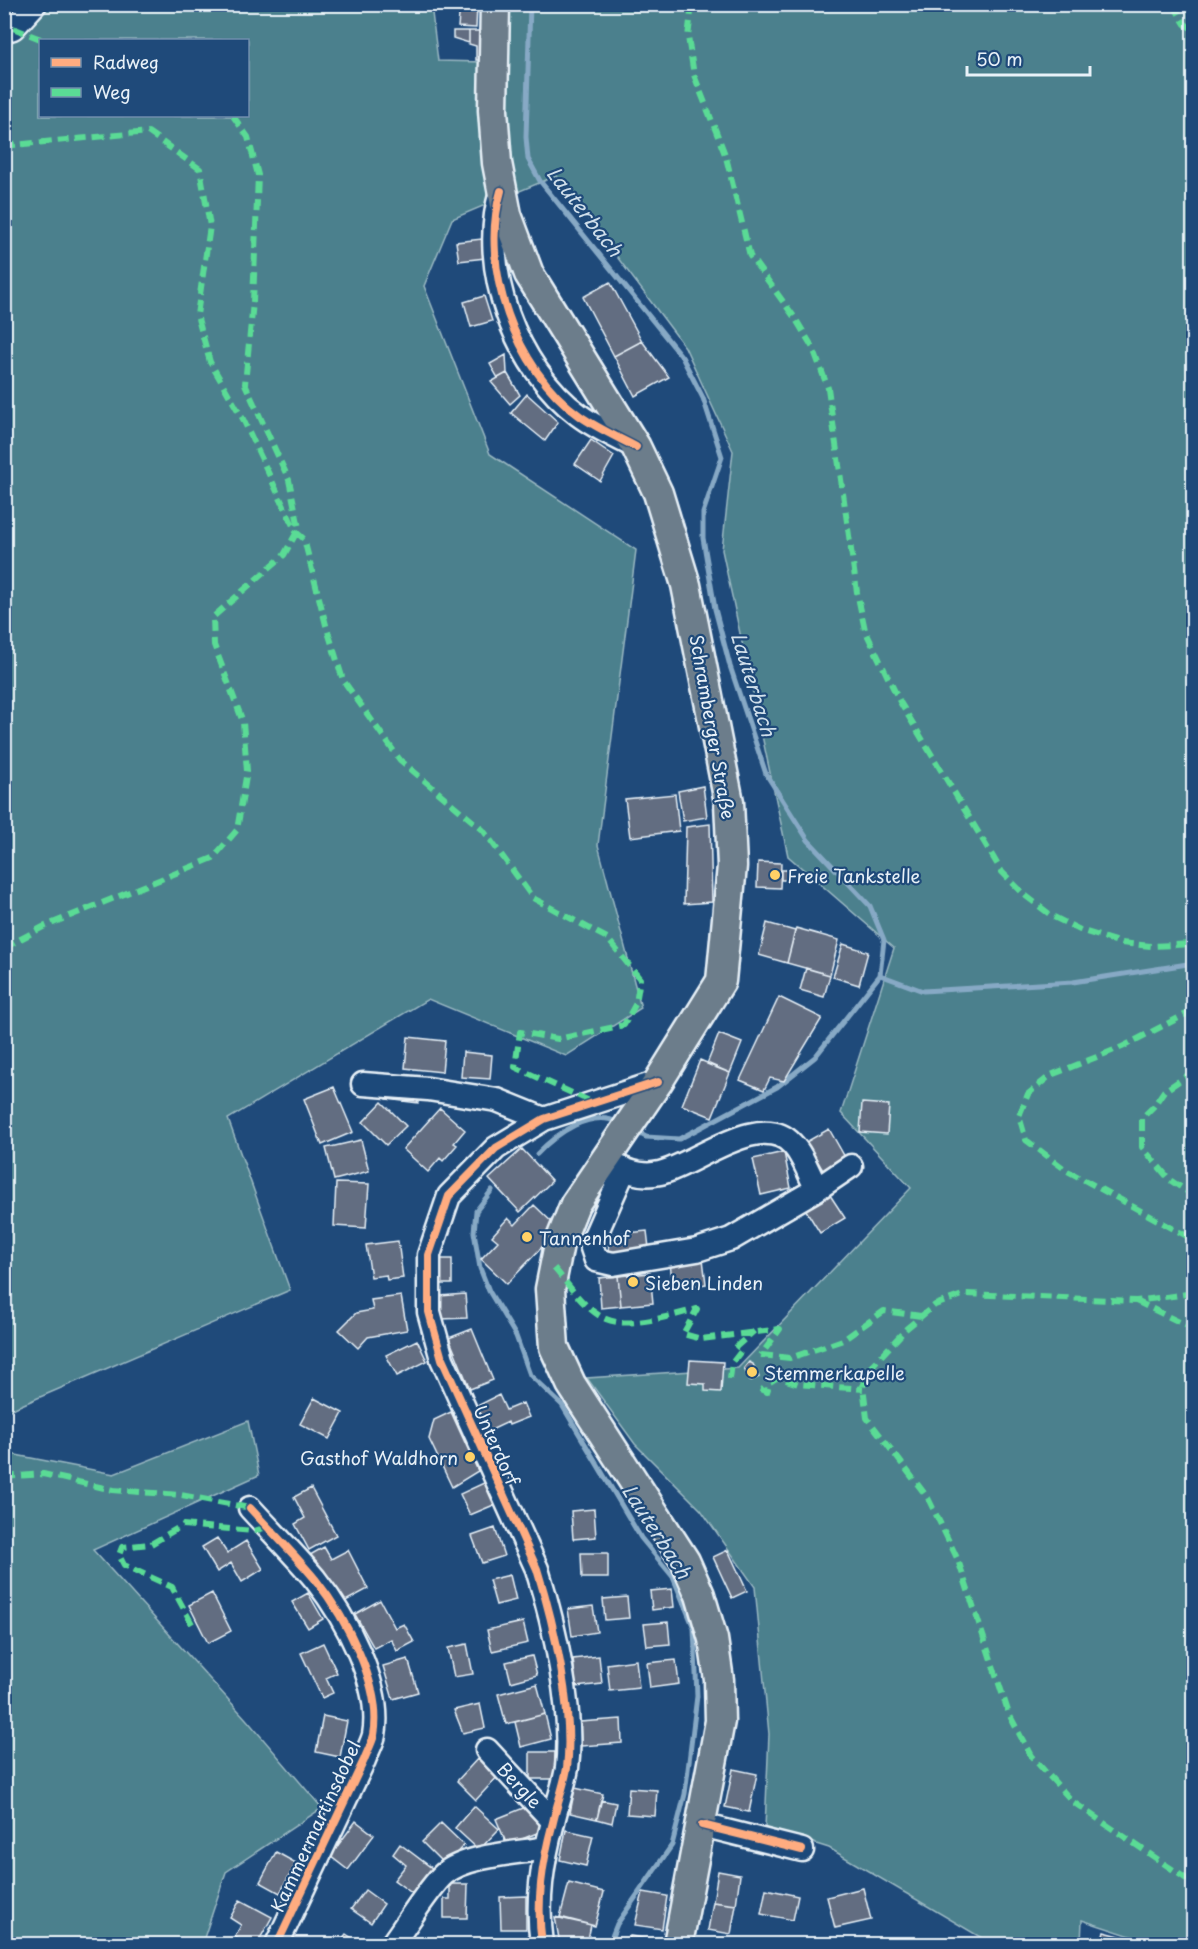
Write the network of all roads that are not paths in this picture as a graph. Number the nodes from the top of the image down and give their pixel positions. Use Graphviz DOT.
graph roads {
  1 [pos="35,4"];
  2 [pos="495,4"];
  3 [pos="4,31"];
  4 [pos="501,191"];
  5 [pos="636,447"];
  6 [pos="657,1082"];
  7 [pos="363,1084"];
  8 [pos="544,1119"];
  9 [pos="615,1157"];
  10 [pos="851,1166"];
  11 [pos="817,1189"];
  12 [pos="250,1509"];
  13 [pos="487,1750"];
  14 [pos="553,1821"];
  15 [pos="702,1825"];
  16 [pos="546,1848"];
  17 [pos="802,1850"];
  18 [pos="277,1944"];
  19 [pos="392,1944"];
  20 [pos="542,1944"];
  21 [pos="678,1944"];
  1 -- 3 [label="street"];
  2 -- 4 [label="main road, Schramberger Straße"];
  4 -- 5 [label="main road, Schramberger Straße"];
  4 -- 5 [label="street, Schramberger Straße"];
  5 -- 6 [label="main road, Schramberger Straße"];
  6 -- 8 [label="street, Unterdorf"];
  6 -- 9 [label="main road, Schramberger Straße"];
  7 -- 8 [label="street"];
  8 -- 14 [label="street, Unterdorf"];
  9 -- 11 [label="street"];
  9 -- 11 [label="street"];
  9 -- 15 [label="main road, Schramberger Straße"];
  10 -- 11 [label="street"];
  12 -- 18 [label="street, Kammermartinsdobel"];
  13 -- 14 [label="street, Bergle"];
  14 -- 16 [label="street, Unterdorf"];
  15 -- 17 [label="street"];
  15 -- 21 [label="main road, Schramberger Straße"];
  16 -- 19 [label="street"];
  16 -- 20 [label="street, Unterdorf"];
}
